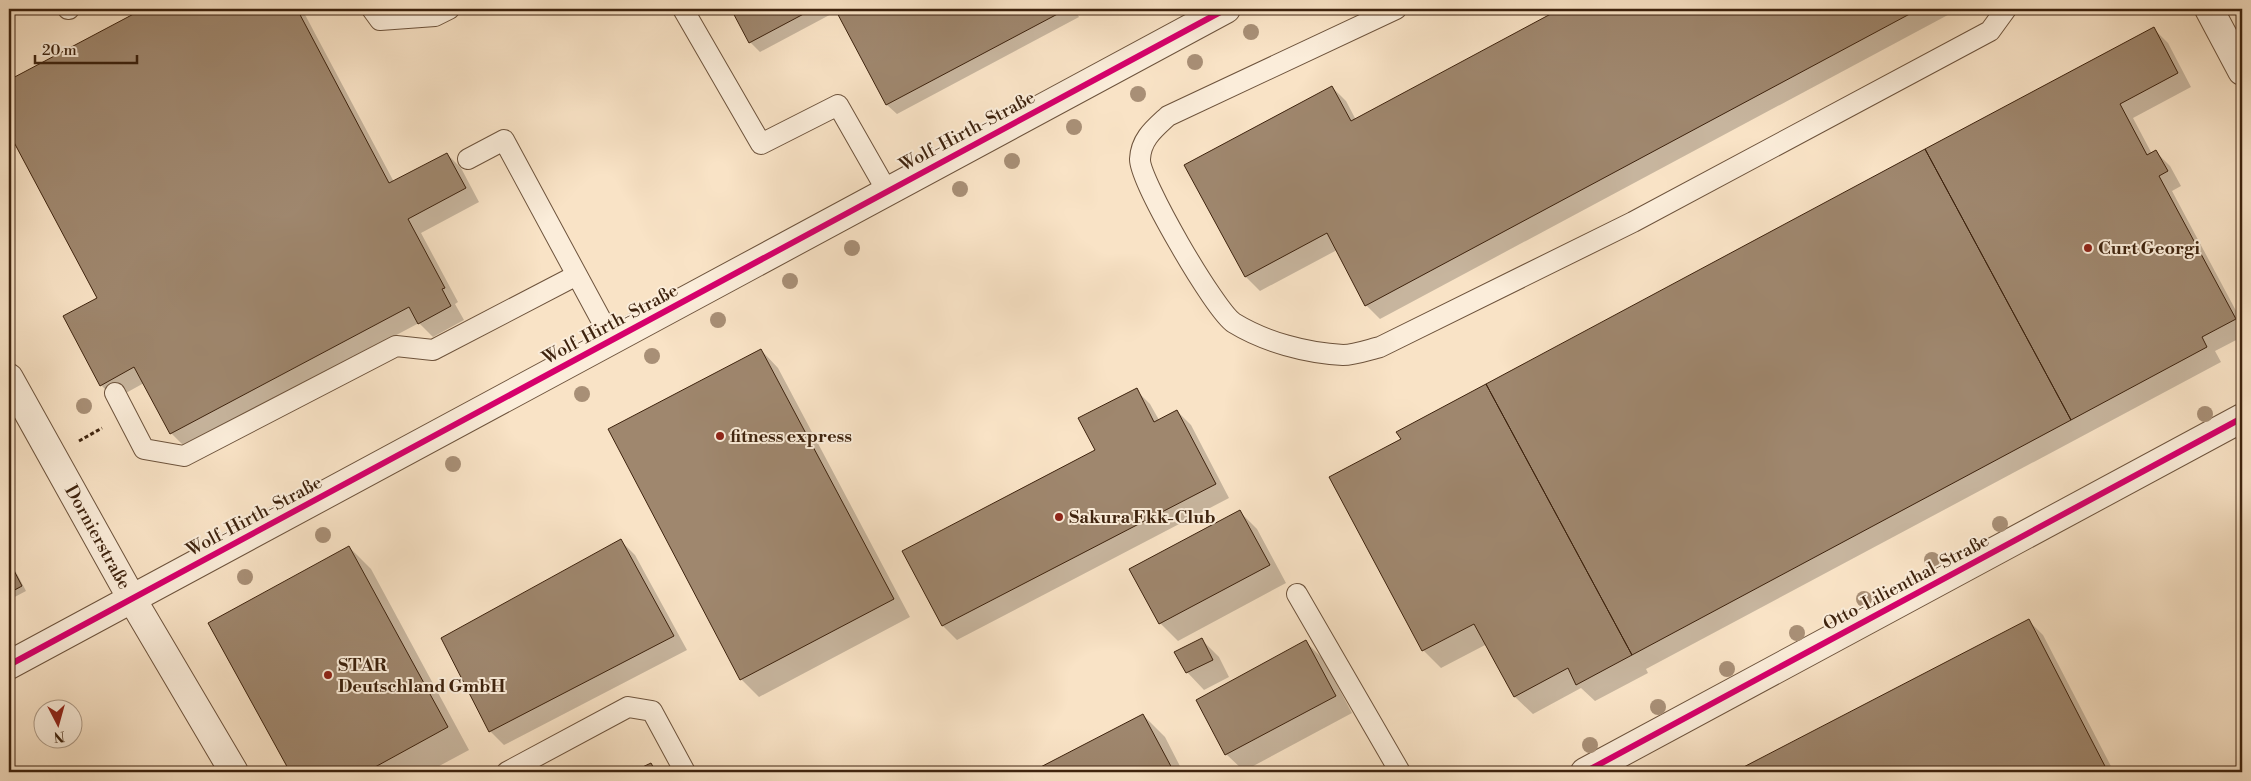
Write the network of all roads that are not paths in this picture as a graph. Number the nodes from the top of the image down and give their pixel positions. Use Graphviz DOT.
graph roads {
  1 [pos="372,9"];
  2 [pos="450,9"];
  3 [pos="683,9"];
  4 [pos="1226,9"];
  5 [pos="1396,9"];
  6 [pos="2006,9"];
  7 [pos="2209,9"];
  8 [pos="1374,13"];
  9 [pos="2242,71"];
  10 [pos="468,159"];
  11 [pos="887,191"];
  12 [pos="577,275"];
  13 [pos="612,340"];
  14 [pos="9,378"];
  15 [pos="115,393"];
  16 [pos="2242,418"];
  17 [pos="1297,594"];
  18 [pos="132,599"];
  19 [pos="9,665"];
  20 [pos="234,772"];
  21 [pos="507,772"];
  22 [pos="685,772"];
  23 [pos="1400,772"];
  24 [pos="1585,772"];
  1 -- 2 [label="lane"];
  3 -- 11 [label="lane"];
  4 -- 11 [label="street, Wolf-Hirth-Straße"];
  5 -- 8 [label="lane"];
  6 -- 8 [label="lane"];
  7 -- 9 [label="street"];
  10 -- 12 [label="lane"];
  11 -- 13 [label="street, Wolf-Hirth-Straße"];
  12 -- 13 [label="lane"];
  12 -- 15 [label="lane"];
  13 -- 18 [label="street, Wolf-Hirth-Straße"];
  14 -- 18 [label="street, Dornierstraße"];
  16 -- 24 [label="street, Otto-Lilienthal-Straße"];
  17 -- 23 [label="lane"];
  18 -- 19 [label="street, Wolf-Hirth-Straße"];
  18 -- 20 [label="street, Dornierstraße"];
  21 -- 22 [label="lane"];
}
